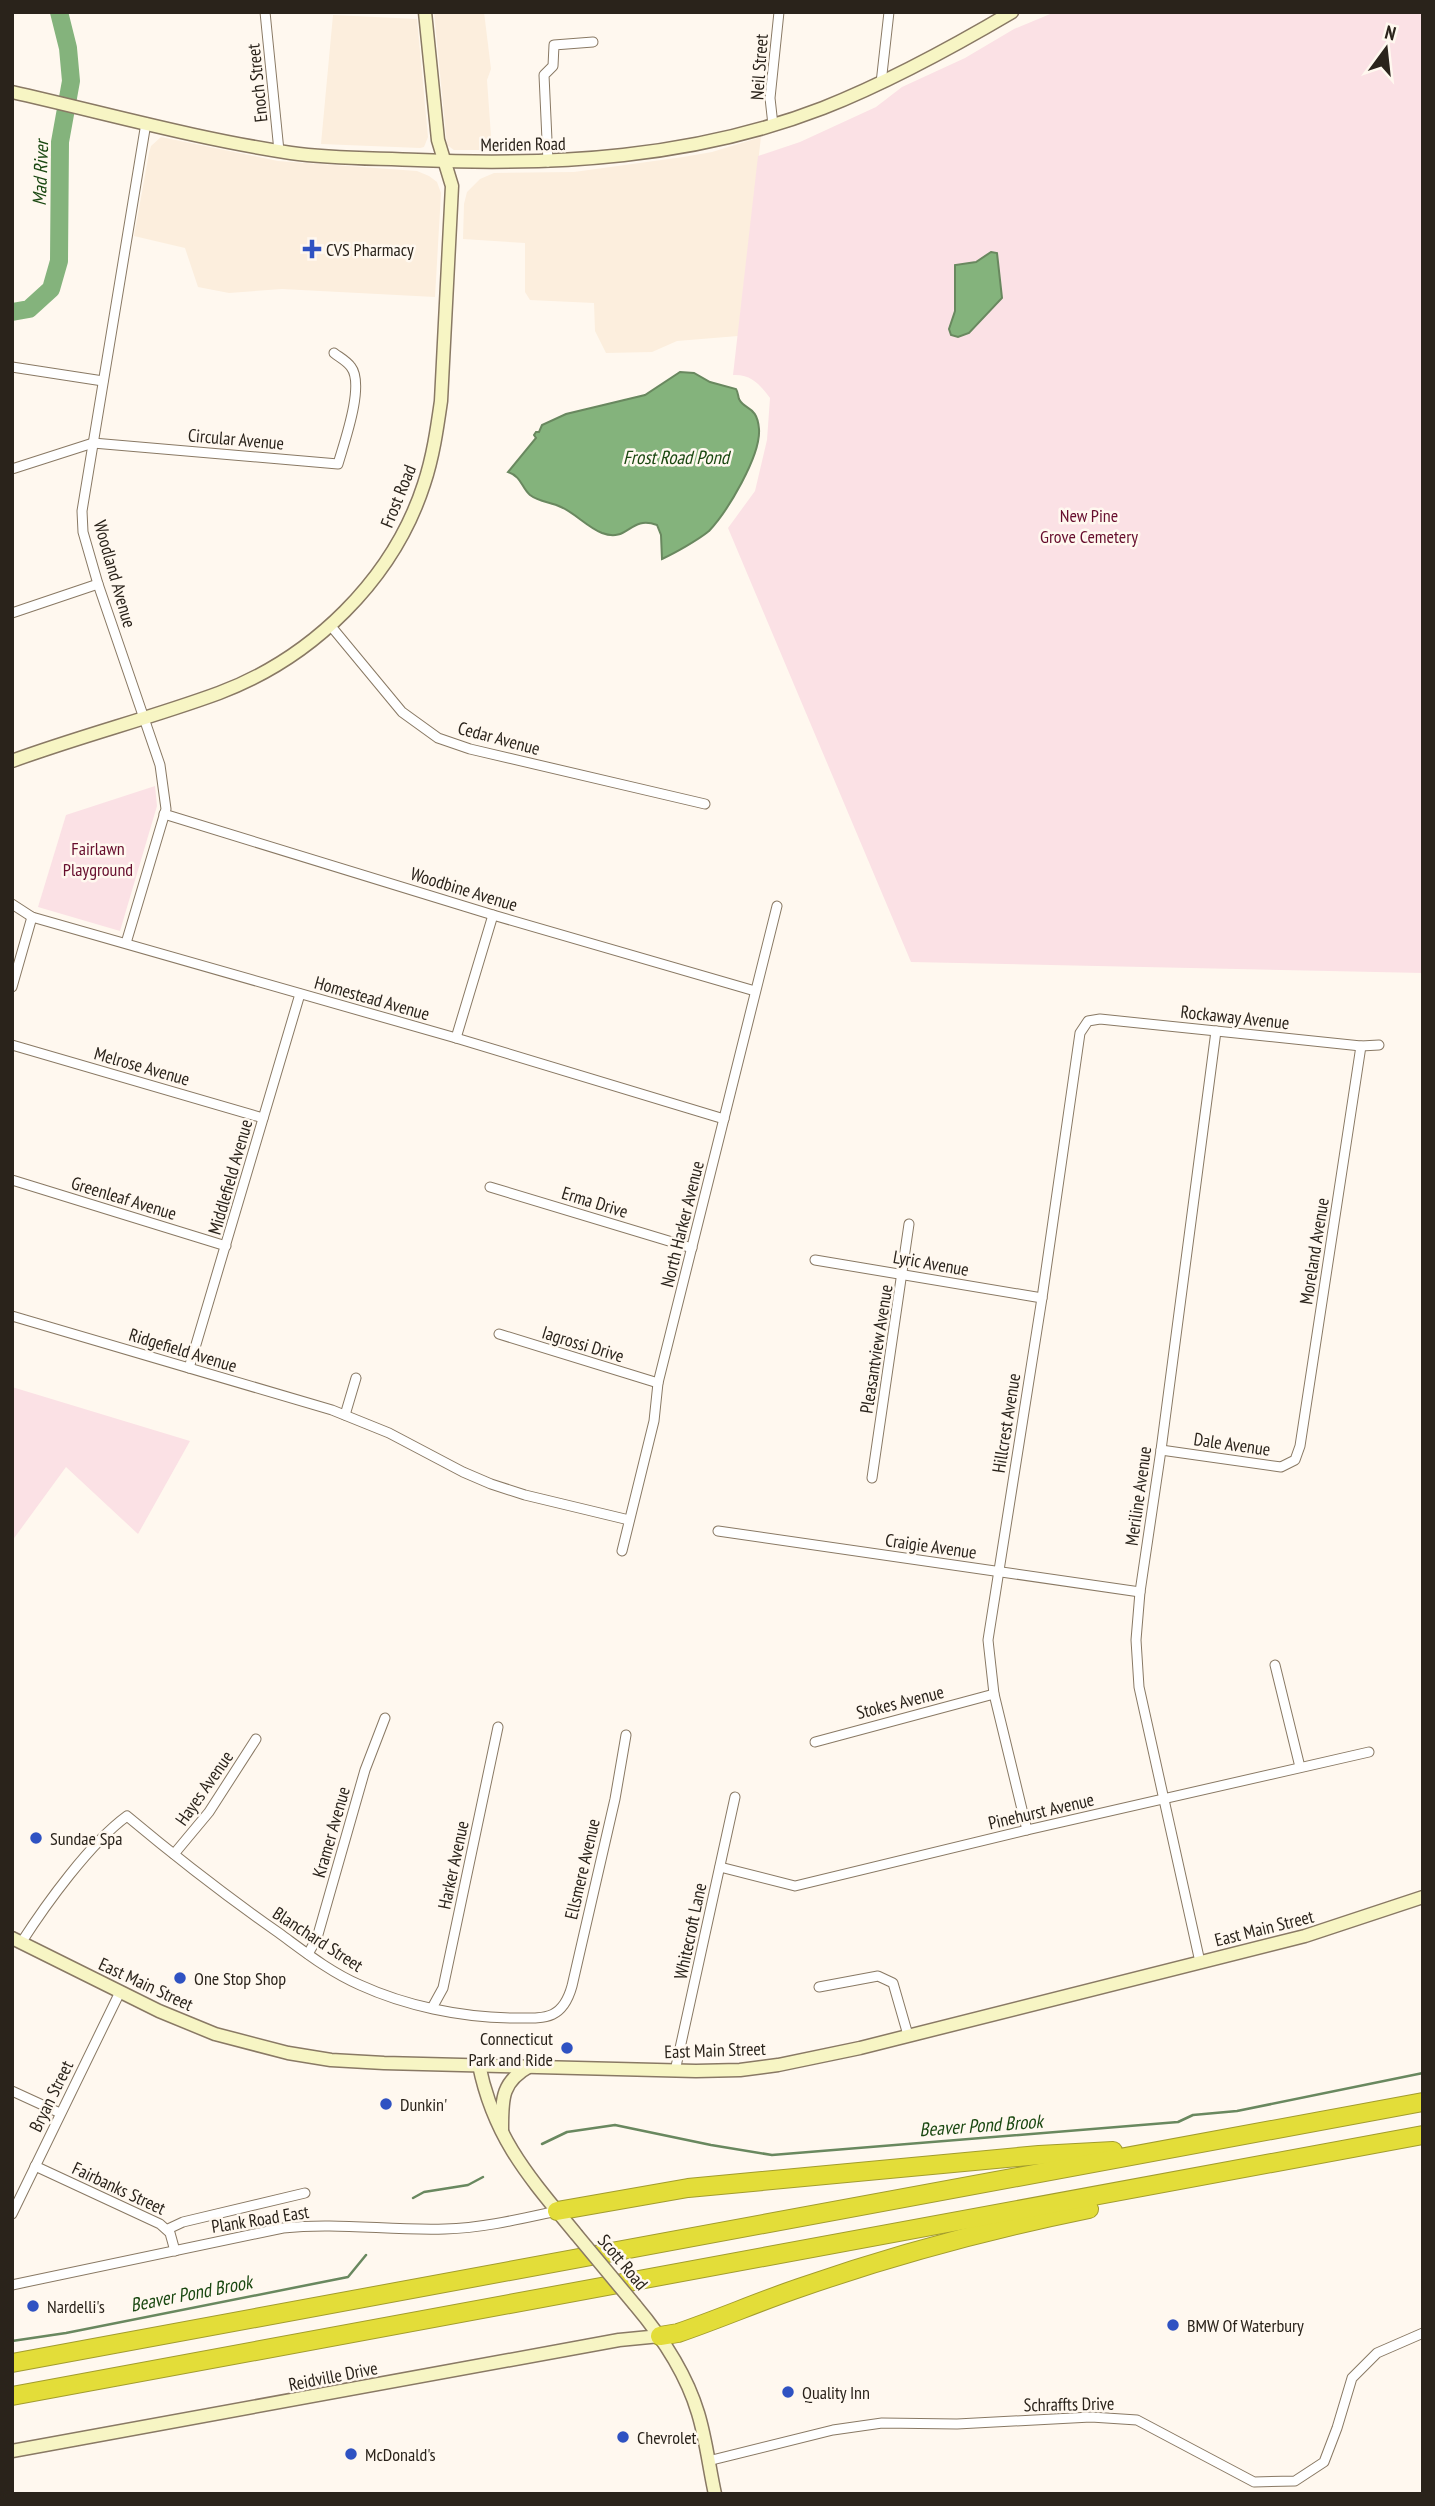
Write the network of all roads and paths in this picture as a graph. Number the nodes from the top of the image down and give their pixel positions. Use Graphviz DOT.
graph roads {
  1 [pos="265,12"];
  2 [pos="425,12"];
  3 [pos="779,12"];
  4 [pos="889,12"];
  5 [pos="1012,12"];
  6 [pos="593,42"];
  7 [pos="881,83"];
  8 [pos="12,92"];
  9 [pos="146,123"];
  10 [pos="774,125"];
  11 [pos="279,151"];
  12 [pos="445,161"];
  13 [pos="548,162"];
  14 [pos="334,353"];
  15 [pos="12,367"];
  16 [pos="103,381"];
  17 [pos="93,443"];
  18 [pos="12,469"];
  19 [pos="98,584"];
  20 [pos="12,613"];
  21 [pos="330,625"];
  22 [pos="144,717"];
  23 [pos="12,761"];
  24 [pos="705,804"];
  25 [pos="164,814"];
  26 [pos="12,904"];
  27 [pos="776,906"];
  28 [pos="493,915"];
  29 [pos="32,917"];
  30 [pos="126,943"];
  31 [pos="12,987"];
  32 [pos="755,991"];
  33 [pos="300,994"];
  34 [pos="1088,1021"];
  35 [pos="1216,1031"];
  36 [pos="456,1038"];
  37 [pos="12,1045"];
  38 [pos="1379,1045"];
  39 [pos="1361,1046"];
  40 [pos="263,1118"];
  41 [pos="724,1119"];
  42 [pos="12,1180"];
  43 [pos="490,1187"];
  44 [pos="909,1224"];
  45 [pos="226,1246"];
  46 [pos="692,1248"];
  47 [pos="815,1260"];
  48 [pos="904,1273"];
  49 [pos="1042,1298"];
  50 [pos="12,1315"];
  51 [pos="499,1334"];
  52 [pos="189,1368"];
  53 [pos="356,1378"];
  54 [pos="658,1383"];
  55 [pos="345,1415"];
  56 [pos="1161,1450"];
  57 [pos="1296,1460"];
  58 [pos="872,1478"];
  59 [pos="629,1520"];
  60 [pos="718,1531"];
  61 [pos="622,1551"];
  62 [pos="997,1571"];
  63 [pos="1140,1592"];
  64 [pos="1275,1665"];
  65 [pos="994,1695"];
  66 [pos="385,1718"];
  67 [pos="498,1727"];
  68 [pos="626,1735"];
  69 [pos="256,1739"];
  70 [pos="814,1742"];
  71 [pos="1369,1752"];
  72 [pos="1300,1767"];
  73 [pos="735,1797"];
  74 [pos="1162,1799"];
  75 [pos="1027,1830"];
  76 [pos="174,1854"];
  77 [pos="720,1867"];
  78 [pos="1423,1897"];
  79 [pos="17,1941"];
  80 [pos="308,1954"];
  81 [pos="1200,1962"];
  82 [pos="819,1987"];
  83 [pos="120,1992"];
  84 [pos="432,2008"];
  85 [pos="562,2009"];
  86 [pos="908,2035"];
  87 [pos="479,2065"];
  88 [pos="530,2066"];
  89 [pos="675,2071"];
  90 [pos="12,2091"];
  91 [pos="1423,2102"];
  92 [pos="60,2113"];
  93 [pos="502,2134"];
  94 [pos="1423,2135"];
  95 [pos="1135,2155"];
  96 [pos="35,2166"];
  97 [pos="1141,2187"];
  98 [pos="305,2193"];
  99 [pos="557,2211"];
  100 [pos="12,2214"];
  101 [pos="168,2229"];
  102 [pos="175,2251"];
  103 [pos="12,2285"];
  104 [pos="1423,2333"];
  105 [pos="660,2336"];
  106 [pos="12,2363"];
  107 [pos="12,2396"];
  108 [pos="12,2451"];
  109 [pos="708,2461"];
  110 [pos="1254,2482"];
  111 [pos="715,2494"];
  112 [pos="1254,2494"];
  1 -- 11 [label="street, Enoch Street"];
  2 -- 12 [label="main road, Frost Road"];
  3 -- 10 [label="street, Neil Street"];
  4 -- 7 [label="street"];
  5 -- 7 [label="main road, Meriden Road"];
  6 -- 13 [label="street"];
  7 -- 10 [label="main road, Meriden Road"];
  8 -- 9 [label="main road, Meriden Road"];
  9 -- 11 [label="main road, Meriden Road"];
  9 -- 16 [label="street, Woodland Avenue"];
  10 -- 13 [label="main road, Meriden Road"];
  11 -- 12 [label="main road, Meriden Road"];
  12 -- 13 [label="main road, Meriden Road"];
  12 -- 21 [label="main road, Frost Road"];
  14 -- 17 [label="street, Circular Avenue"];
  15 -- 16 [label="street"];
  16 -- 17 [label="street, Woodland Avenue"];
  17 -- 18 [label="street, Circular Avenue"];
  17 -- 19 [label="street, Woodland Avenue"];
  19 -- 20 [label="street"];
  19 -- 22 [label="street, Woodland Avenue"];
  21 -- 22 [label="main road, Frost Road"];
  21 -- 24 [label="street, Cedar Avenue"];
  22 -- 23 [label="main road, Frost Road"];
  22 -- 25 [label="street, Woodland Avenue"];
  25 -- 28 [label="street, Woodbine Avenue"];
  25 -- 30 [label="street, Woodland Avenue"];
  26 -- 29 [label="street, Homestead Avenue"];
  27 -- 32 [label="street, North Harker Avenue"];
  28 -- 32 [label="street, Woodbine Avenue"];
  28 -- 36 [label="street"];
  29 -- 30 [label="street, Homestead Avenue"];
  29 -- 31 [label="street"];
  30 -- 33 [label="street, Homestead Avenue"];
  32 -- 41 [label="street, North Harker Avenue"];
  33 -- 36 [label="street, Homestead Avenue"];
  33 -- 40 [label="street, Middlefield Avenue"];
  34 -- 35 [label="street, Rockaway Avenue"];
  34 -- 49 [label="street, Hillcrest Avenue"];
  35 -- 39 [label="street, Rockaway Avenue"];
  35 -- 56 [label="street, Meriline Avenue"];
  36 -- 41 [label="street, Homestead Avenue"];
  37 -- 40 [label="street, Melrose Avenue"];
  38 -- 39 [label="street, Rockaway Avenue"];
  39 -- 57 [label="street, Moreland Avenue"];
  40 -- 45 [label="street, Middlefield Avenue"];
  41 -- 46 [label="street, North Harker Avenue"];
  42 -- 45 [label="street, Greenleaf Avenue"];
  43 -- 46 [label="street, Erma Drive"];
  44 -- 48 [label="street, Pleasantview Avenue"];
  45 -- 52 [label="street, Middlefield Avenue"];
  46 -- 54 [label="street, North Harker Avenue"];
  47 -- 48 [label="street, Lyric Avenue"];
  48 -- 49 [label="street, Lyric Avenue"];
  48 -- 58 [label="street, Pleasantview Avenue"];
  49 -- 62 [label="street, Hillcrest Avenue"];
  50 -- 52 [label="street, Ridgefield Avenue"];
  51 -- 54 [label="street, Iagrossi Drive"];
  52 -- 55 [label="street, Ridgefield Avenue"];
  53 -- 55 [label="street"];
  54 -- 59 [label="street, North Harker Avenue"];
  55 -- 59 [label="street, Ridgefield Avenue"];
  56 -- 57 [label="street, Dale Avenue"];
  56 -- 63 [label="street, Meriline Avenue"];
  59 -- 61 [label="street, North Harker Avenue"];
  60 -- 62 [label="street, Craigie Avenue"];
  62 -- 63 [label="street, Craigie Avenue"];
  62 -- 65 [label="street, Hillcrest Avenue"];
  63 -- 74 [label="street, Meriline Avenue"];
  64 -- 72 [label="street"];
  65 -- 70 [label="street, Stokes Avenue"];
  65 -- 75 [label="street, Hillcrest Avenue"];
  66 -- 80 [label="street, Kramer Avenue"];
  67 -- 84 [label="street, Harker Avenue"];
  68 -- 85 [label="street, Ellsmere Avenue"];
  69 -- 76 [label="street, Hayes Avenue"];
  71 -- 72 [label="street, Pinehurst Avenue"];
  72 -- 74 [label="street, Pinehurst Avenue"];
  73 -- 77 [label="street, Whitecroft Lane"];
  74 -- 75 [label="street, Pinehurst Avenue"];
  74 -- 81 [label="street, Meriline Avenue"];
  75 -- 77 [label="street, Pinehurst Avenue"];
  76 -- 79 [label="street, Blanchard Street"];
  76 -- 80 [label="street, Blanchard Street"];
  77 -- 89 [label="street, Whitecroft Lane"];
  78 -- 81 [label="main road, East Main Street"];
  79 -- 83 [label="main road, East Main Street"];
  80 -- 84 [label="street, Blanchard Street"];
  81 -- 86 [label="main road, East Main Street"];
  82 -- 86 [label="street"];
  83 -- 87 [label="main road, East Main Street"];
  83 -- 92 [label="street, Bryan Street"];
  84 -- 85 [label="street, Blanchard Street"];
  86 -- 89 [label="main road, East Main Street"];
  87 -- 88 [label="main road, East Main Street"];
  87 -- 93 [label="main road, Scott Road"];
  88 -- 89 [label="main road, East Main Street"];
  88 -- 93 [label="main road"];
  90 -- 92 [label="street"];
  91 -- 95 [label="highway"];
  92 -- 96 [label="street, Bryan Street"];
  93 -- 99 [label="main road, Scott Road"];
  94 -- 97 [label="highway"];
  95 -- 99 [label="highway"];
  95 -- 106 [label="highway"];
  96 -- 100 [label="street, Bryan Street"];
  96 -- 101 [label="street, Fairbanks Street"];
  97 -- 105 [label="highway"];
  97 -- 107 [label="highway"];
  98 -- 101 [label="street"];
  99 -- 102 [label="street, Plank Road East"];
  99 -- 105 [label="main road, Scott Road, bridge"];
  101 -- 102 [label="street, Fairbanks Street"];
  102 -- 103 [label="street, Plank Road East"];
  104 -- 110 [label="street, Schraffts Drive"];
  105 -- 108 [label="main road, Reidville Drive"];
  105 -- 109 [label="main road, Scott Road"];
  109 -- 110 [label="street, Schraffts Drive"];
  109 -- 111 [label="main road, Scott Road"];
  110 -- 112 [label="street"];
}
